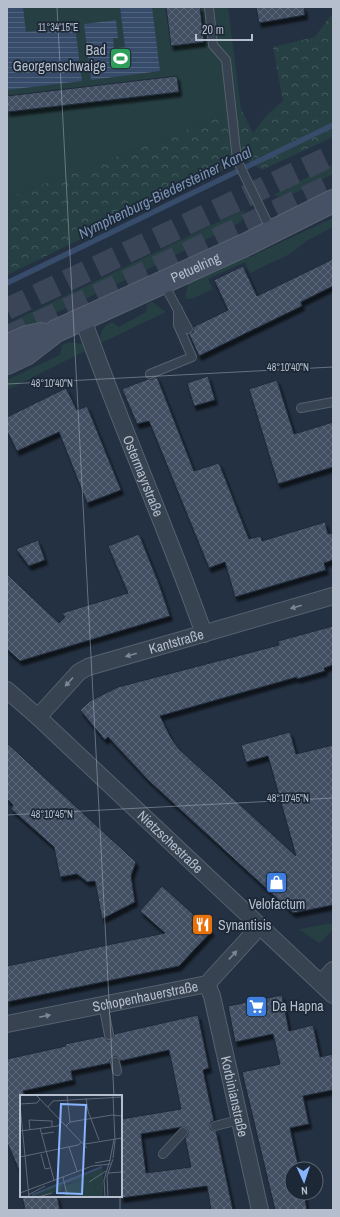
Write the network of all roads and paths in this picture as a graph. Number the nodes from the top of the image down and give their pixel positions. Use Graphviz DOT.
graph roads {
  1 [pos="208,7"];
  2 [pos="333,201"];
  3 [pos="272,231"];
  4 [pos="163,282"];
  5 [pos="178,309"];
  6 [pos="82,319"];
  7 [pos="188,329"];
  8 [pos="56,332"];
  9 [pos="7,346"];
  10 [pos="7,363"];
  11 [pos="150,374"];
  12 [pos="333,402"];
  13 [pos="301,408"];
  14 [pos="333,596"];
  15 [pos="204,634"];
  16 [pos="7,690"];
  17 [pos="38,717"];
  18 [pos="260,926"];
  19 [pos="333,970"];
  20 [pos="321,983"];
  21 [pos="207,984"];
  22 [pos="333,995"];
  23 [pos="103,1004"];
  24 [pos="7,1024"];
  25 [pos="109,1035"];
  26 [pos="115,1062"];
  27 [pos="117,1071"];
  28 [pos="239,1120"];
  29 [pos="215,1126"];
  30 [pos="183,1132"];
  31 [pos="163,1154"];
  32 [pos="260,1210"];
  1 -- 3 [label="lane"];
  2 -- 3 [label="main road, Petuelring"];
  3 -- 4 [label="main road, Petuelring"];
  4 -- 5 [label="lane"];
  4 -- 6 [label="main road, Petuelring"];
  5 -- 7 [label="lane"];
  5 -- 11 [label="lane"];
  6 -- 8 [label="main road, Petuelring"];
  6 -- 15 [label="street, Ostermayrstraße"];
  8 -- 9 [label="main road, Petuelring"];
  8 -- 10 [label="main road, Petuelring"];
  12 -- 13 [label="lane"];
  14 -- 15 [label="street, Kantstraße, one-way"];
  15 -- 17 [label="street, Kantstraße, one-way"];
  16 -- 17 [label="street, Nietzschestraße"];
  17 -- 18 [label="street, Nietzschestraße"];
  18 -- 20 [label="street, Nietzschestraße"];
  21 -- 18 [label="street, Schopenhauerstraße, one-way"];
  19 -- 20 [label="street"];
  20 -- 22 [label="street, Nietzschestraße"];
  21 -- 23 [label="street, Schopenhauerstraße"];
  21 -- 28 [label="street, Korbinianstraße"];
  24 -- 23 [label="street, Schopenhauerstraße, one-way"];
  23 -- 25 [label="lane"];
  26 -- 27 [label="lane"];
  28 -- 29 [label="lane"];
  28 -- 32 [label="street, Korbinianstraße"];
  30 -- 31 [label="lane"];
}
